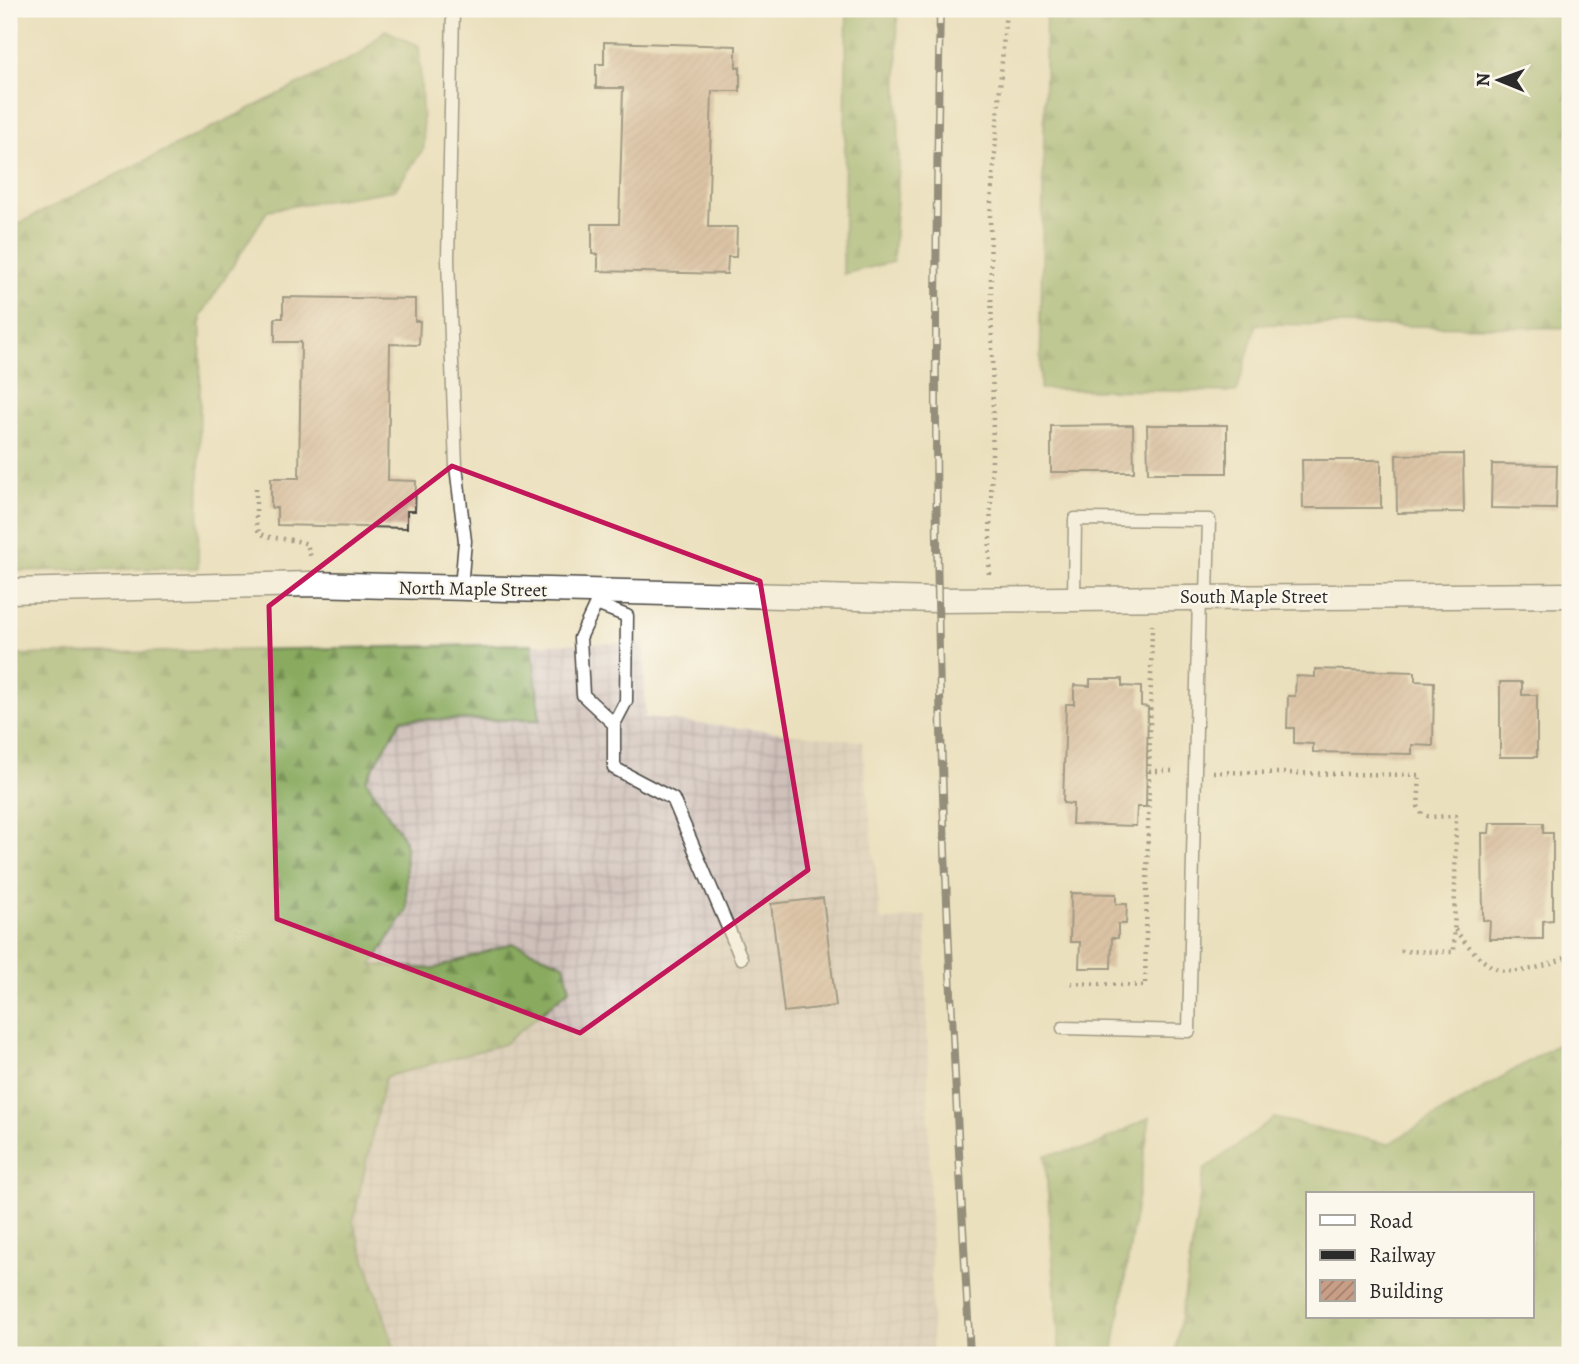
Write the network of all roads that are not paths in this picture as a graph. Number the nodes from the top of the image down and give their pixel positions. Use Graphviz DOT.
graph roads {
  1 [pos="453,9"];
  2 [pos="461,588"];
  3 [pos="9,591"];
  4 [pos="1570,595"];
  5 [pos="1203,596"];
  6 [pos="597,597"];
  7 [pos="1074,598"];
  8 [pos="937,600"];
  9 [pos="614,724"];
  10 [pos="741,958"];
  11 [pos="1063,1028"];
  1 -- 2 [label="lane"];
  2 -- 3 [label="street, North Maple Street"];
  2 -- 6 [label="street, North Maple Street"];
  4 -- 5 [label="street, South Maple Street"];
  5 -- 7 [label="street, South Maple Street"];
  5 -- 7 [label="lane"];
  5 -- 11 [label="lane"];
  6 -- 8 [label="street, North Maple Street"];
  6 -- 9 [label="lane"];
  6 -- 9 [label="lane"];
  7 -- 8 [label="street, South Maple Street"];
  9 -- 10 [label="lane"];
}
